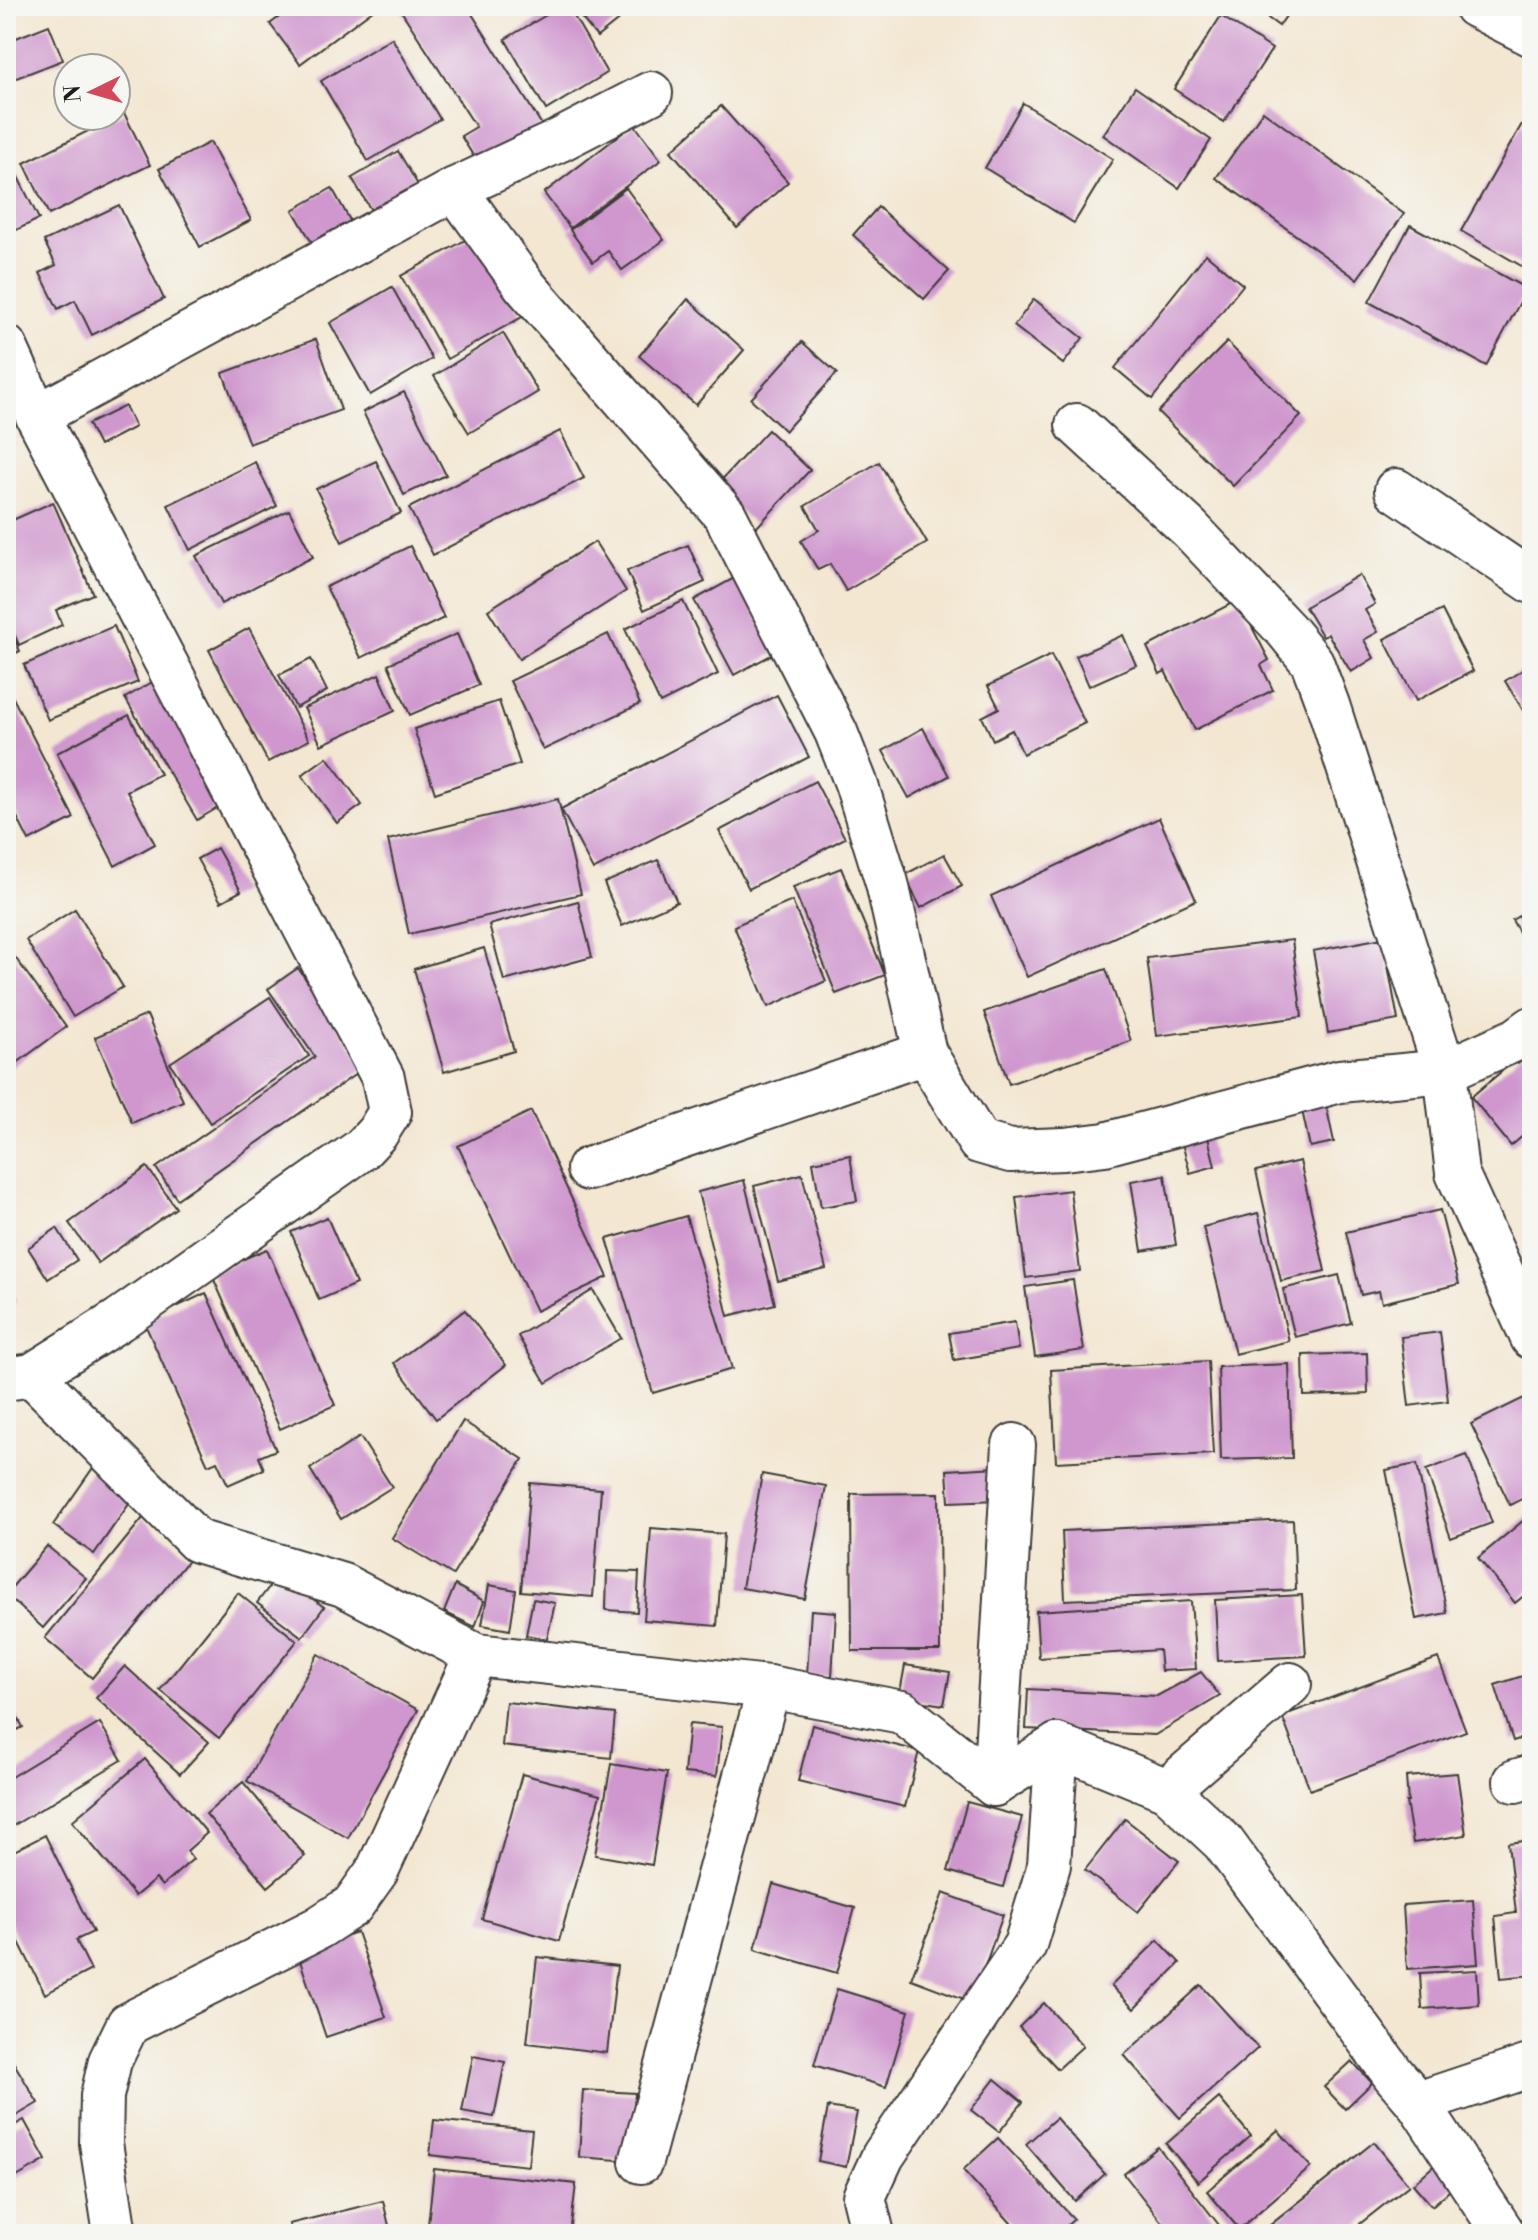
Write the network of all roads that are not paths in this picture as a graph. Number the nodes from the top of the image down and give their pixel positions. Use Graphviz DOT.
graph roads {
  1 [pos="1475,6"];
  2 [pos="1532,35"];
  3 [pos="651,93"];
  4 [pos="455,189"];
  5 [pos="6,347"];
  6 [pos="37,416"];
  7 [pos="1077,425"];
  8 [pos="1396,490"];
  9 [pos="1532,582"];
  10 [pos="1532,1028"];
  11 [pos="925,1053"];
  12 [pos="1445,1071"];
  13 [pos="588,1169"];
  14 [pos="1532,1338"];
  15 [pos="19,1377"];
  16 [pos="1014,1445"];
  17 [pos="476,1655"];
  18 [pos="1290,1684"];
  19 [pos="769,1687"];
  20 [pos="1057,1745"];
  21 [pos="994,1785"];
  22 [pos="1167,1790"];
  23 [pos="1532,2065"];
  24 [pos="1418,2103"];
  25 [pos="641,2162"];
  26 [pos="115,2234"];
  27 [pos="873,2234"];
  28 [pos="1504,2234"];
  1 -- 2 [label="street"];
  3 -- 4 [label="street"];
  4 -- 6 [label="street"];
  4 -- 11 [label="street"];
  5 -- 6 [label="street"];
  6 -- 15 [label="street"];
  7 -- 12 [label="street"];
  8 -- 9 [label="street"];
  10 -- 12 [label="street"];
  11 -- 12 [label="street"];
  11 -- 13 [label="street"];
  12 -- 14 [label="street"];
  15 -- 17 [label="street"];
  16 -- 21 [label="street"];
  17 -- 19 [label="street"];
  17 -- 26 [label="street"];
  18 -- 22 [label="street"];
  19 -- 21 [label="street"];
  19 -- 25 [label="street"];
  20 -- 21 [label="street"];
  20 -- 22 [label="street"];
  20 -- 27 [label="street"];
  22 -- 24 [label="street"];
  23 -- 24 [label="street"];
  24 -- 28 [label="street"];
}
